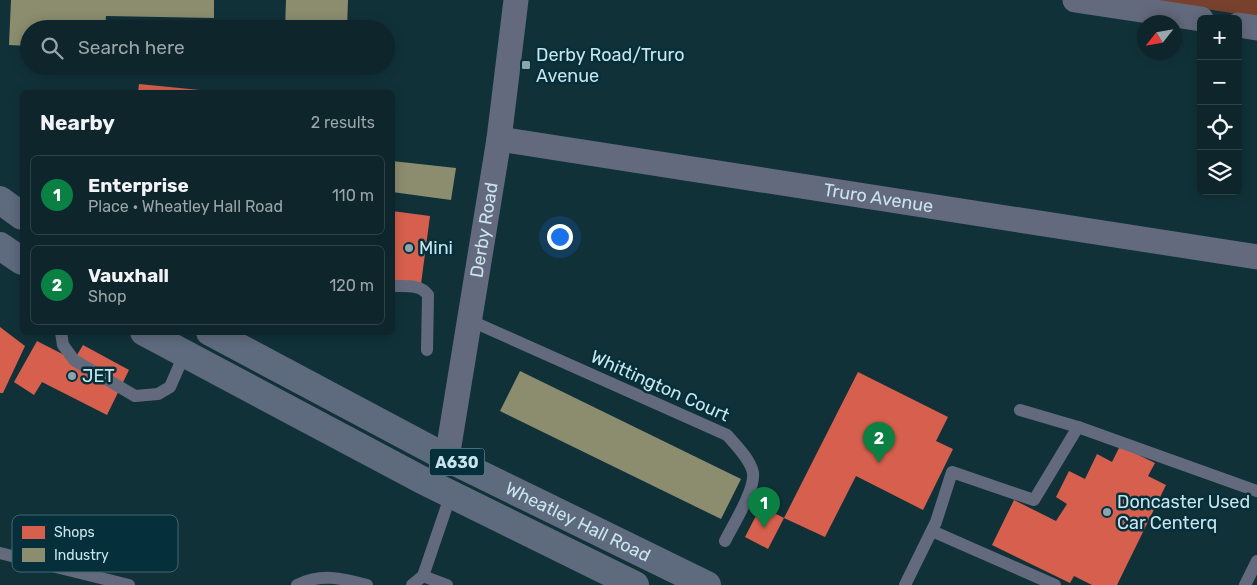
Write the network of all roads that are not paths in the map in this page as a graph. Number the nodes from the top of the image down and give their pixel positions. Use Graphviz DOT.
graph roads {
  1 [pos="516,0"];
  2 [pos="1075,0"];
  3 [pos="1197,18"];
  4 [pos="1242,26"];
  5 [pos="1257,28"];
  6 [pos="499,139"];
  7 [pos="0,200"];
  8 [pos="20,215"];
  9 [pos="0,246"];
  10 [pos="1257,257"];
  11 [pos="20,260"];
  12 [pos="395,286"];
  13 [pos="469,320"];
  14 [pos="61,335"];
  15 [pos="149,335"];
  16 [pos="217,335"];
  17 [pos="426,350"];
  18 [pos="184,355"];
  19 [pos="1020,410"];
  20 [pos="1078,427"];
  21 [pos="447,458"];
  22 [pos="1257,491"];
  23 [pos="450,494"];
  24 [pos="932,531"];
  25 [pos="725,541"];
  26 [pos="1257,561"];
  27 [pos="77,572"];
  28 [pos="423,576"];
  29 [pos="129,585"];
  30 [pos="297,585"];
  31 [pos="367,585"];
  32 [pos="412,585"];
  33 [pos="447,585"];
  34 [pos="634,585"];
  35 [pos="707,585"];
  36 [pos="905,585"];
  37 [pos="1055,585"];
  38 [pos="1245,585"];
  1 -- 6 [label="street, Derby Road"];
  2 -- 3 [label="street"];
  4 -- 5 [label="street"];
  6 -- 10 [label="street, Truro Avenue"];
  6 -- 13 [label="street, Derby Road"];
  7 -- 8 [label="highway"];
  9 -- 11 [label="highway"];
  12 -- 17 [label="lane"];
  13 -- 21 [label="street, Derby Road"];
  13 -- 25 [label="lane, Whittington Court"];
  14 -- 18 [label="lane"];
  15 -- 18 [label="highway, Wheatley Hall Road / A630"];
  16 -- 21 [label="highway, Wheatley Hall Road / A630"];
  18 -- 23 [label="highway, Wheatley Hall Road / A630"];
  19 -- 20 [label="lane"];
  20 -- 22 [label="lane"];
  20 -- 24 [label="lane"];
  21 -- 35 [label="highway, Wheatley Hall Road / A630"];
  23 -- 28 [label="lane"];
  23 -- 34 [label="highway, Wheatley Hall Road / A630"];
  24 -- 36 [label="lane"];
  24 -- 37 [label="lane"];
  26 -- 38 [label="lane"];
  27 -- 29 [label="lane"];
  28 -- 32 [label="lane"];
  28 -- 33 [label="lane"];
  30 -- 31 [label="lane"];
}
